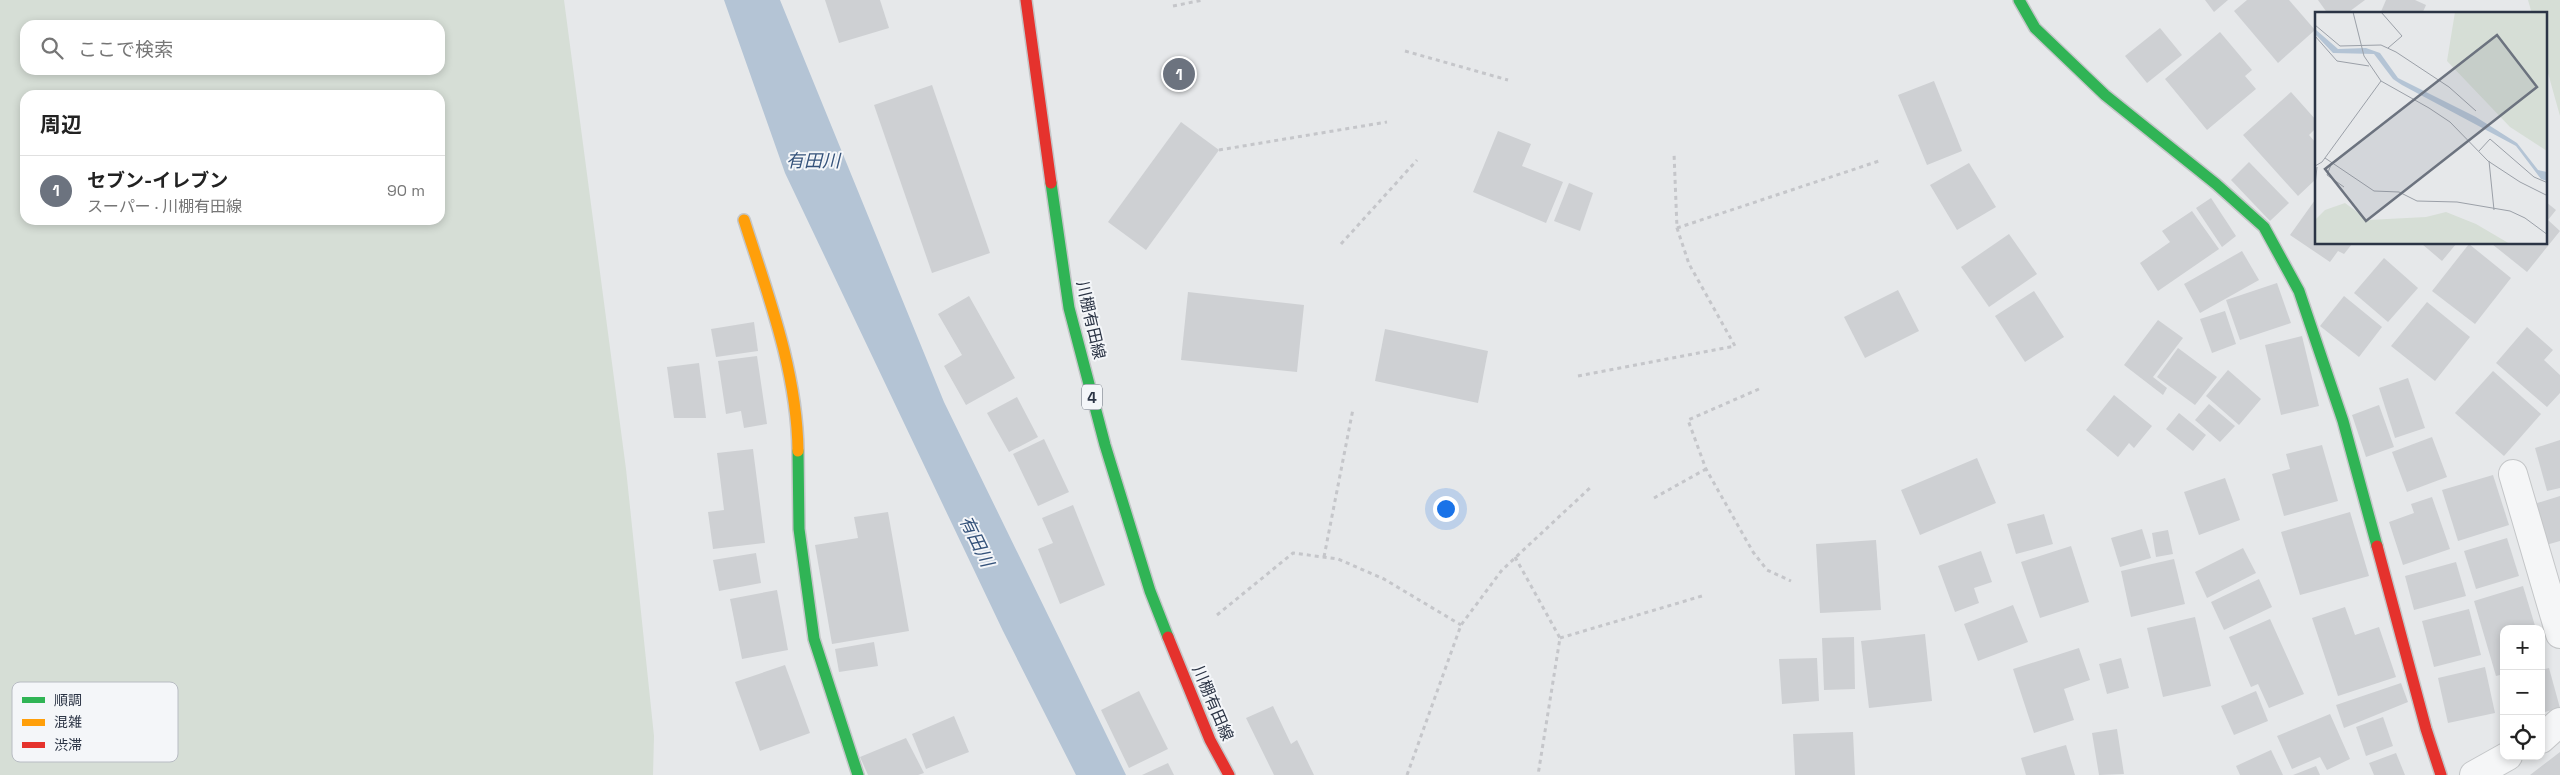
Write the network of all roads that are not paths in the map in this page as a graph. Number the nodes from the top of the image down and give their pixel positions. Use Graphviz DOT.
graph roads {
  1 [pos="1026,0"];
  2 [pos="2019,0"];
  3 [pos="744,220"];
  4 [pos="2513,474"];
  5 [pos="2560,634"];
  6 [pos="2560,722"];
  7 [pos="2545,735"];
  8 [pos="2501,760"];
  9 [pos="858,775"];
  10 [pos="1229,775"];
  11 [pos="2441,775"];
  12 [pos="2474,775"];
  1 -- 10 [label="street, 川棚有田線 / 4"];
  2 -- 11 [label="street"];
  3 -- 9 [label="street"];
  4 -- 5 [label="street"];
  6 -- 7 [label="street"];
  8 -- 12 [label="street"];
}
